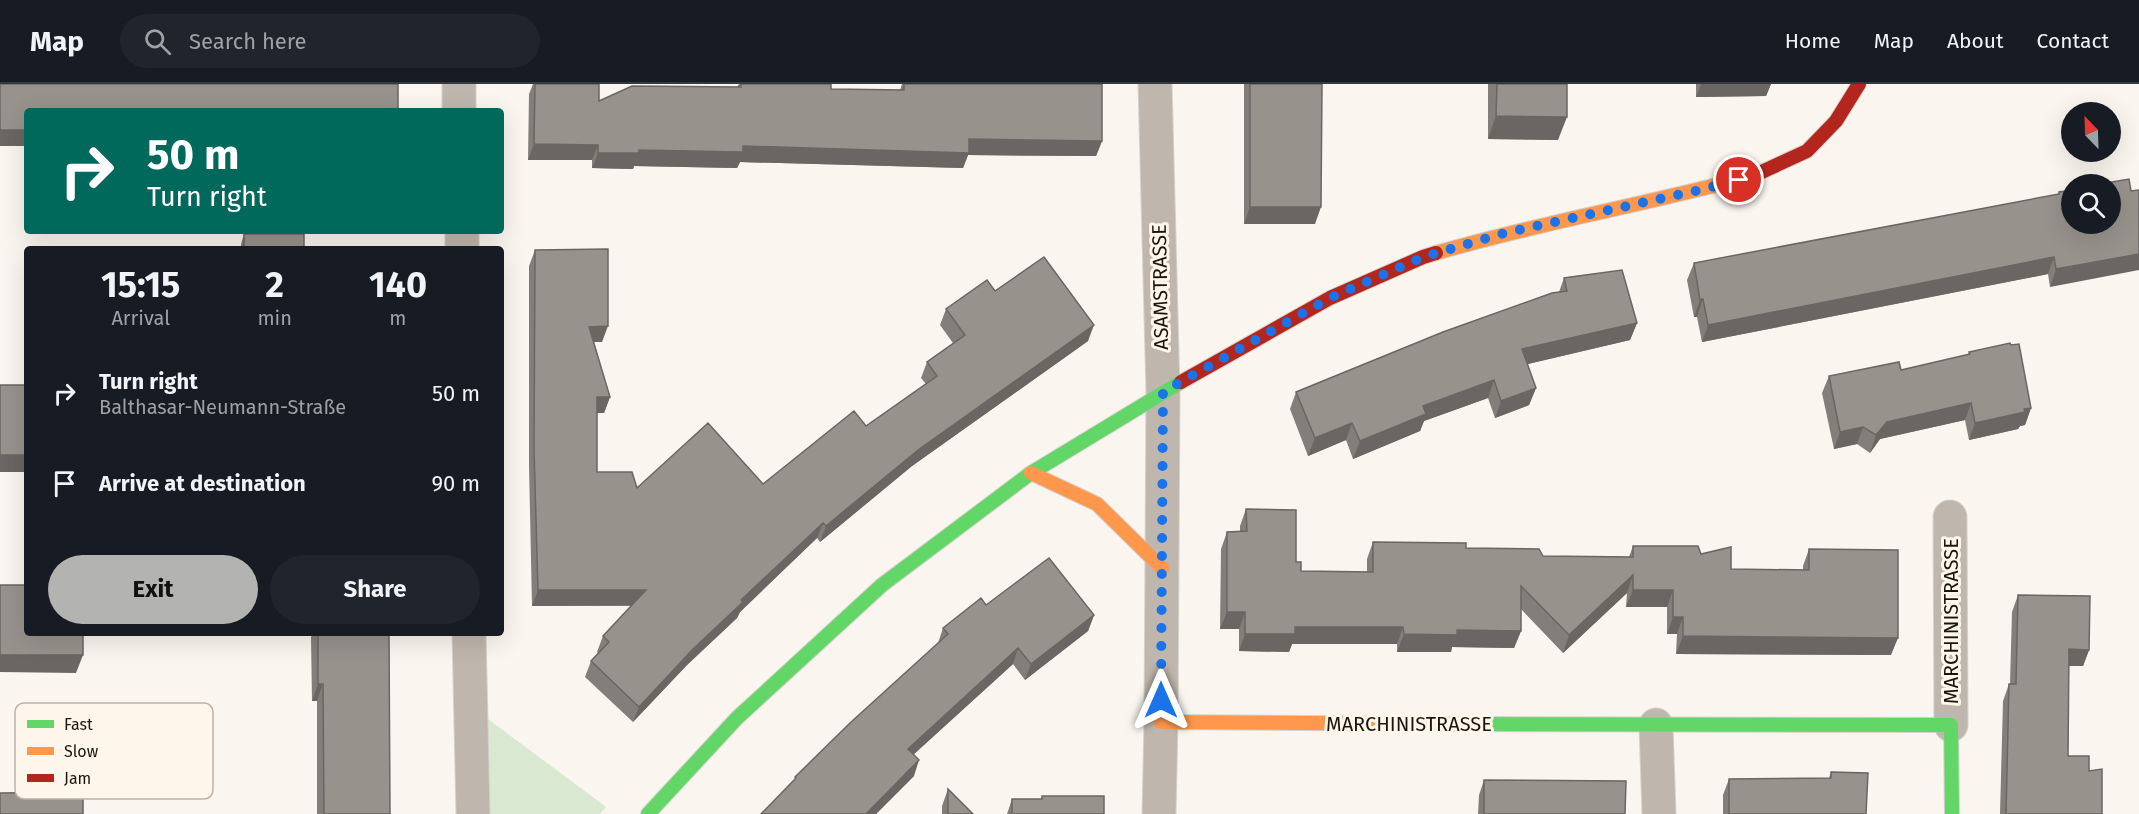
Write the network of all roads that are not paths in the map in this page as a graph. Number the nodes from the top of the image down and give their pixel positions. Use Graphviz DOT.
graph roads {
  1 [pos="459,84"];
  2 [pos="1155,84"];
  3 [pos="1858,84"];
  4 [pos="459,108"];
  5 [pos="1163,392"];
  6 [pos="1031,472"];
  7 [pos="1950,517"];
  8 [pos="1162,568"];
  9 [pos="469,636"];
  10 [pos="1161,722"];
  11 [pos="1656,725"];
  12 [pos="1951,725"];
  13 [pos="473,814"];
  14 [pos="648,814"];
  15 [pos="1159,814"];
  16 [pos="1659,814"];
  17 [pos="1952,814"];
  1 -- 4 [label="street"];
  2 -- 5 [label="street, ASAMSTRASSE"];
  3 -- 5 [label="street"];
  5 -- 6 [label="street"];
  5 -- 8 [label="street, ASAMSTRASSE"];
  6 -- 8 [label="street"];
  6 -- 14 [label="street"];
  7 -- 12 [label="street, MARCHINISTRASSE"];
  8 -- 10 [label="street, ASAMSTRASSE"];
  9 -- 13 [label="street"];
  10 -- 11 [label="street, MARCHINISTRASSE"];
  10 -- 15 [label="street, ASAMSTRASSE"];
  11 -- 12 [label="street, MARCHINISTRASSE"];
  11 -- 16 [label="street"];
  12 -- 17 [label="street, MARCHINISTRASSE"];
}
